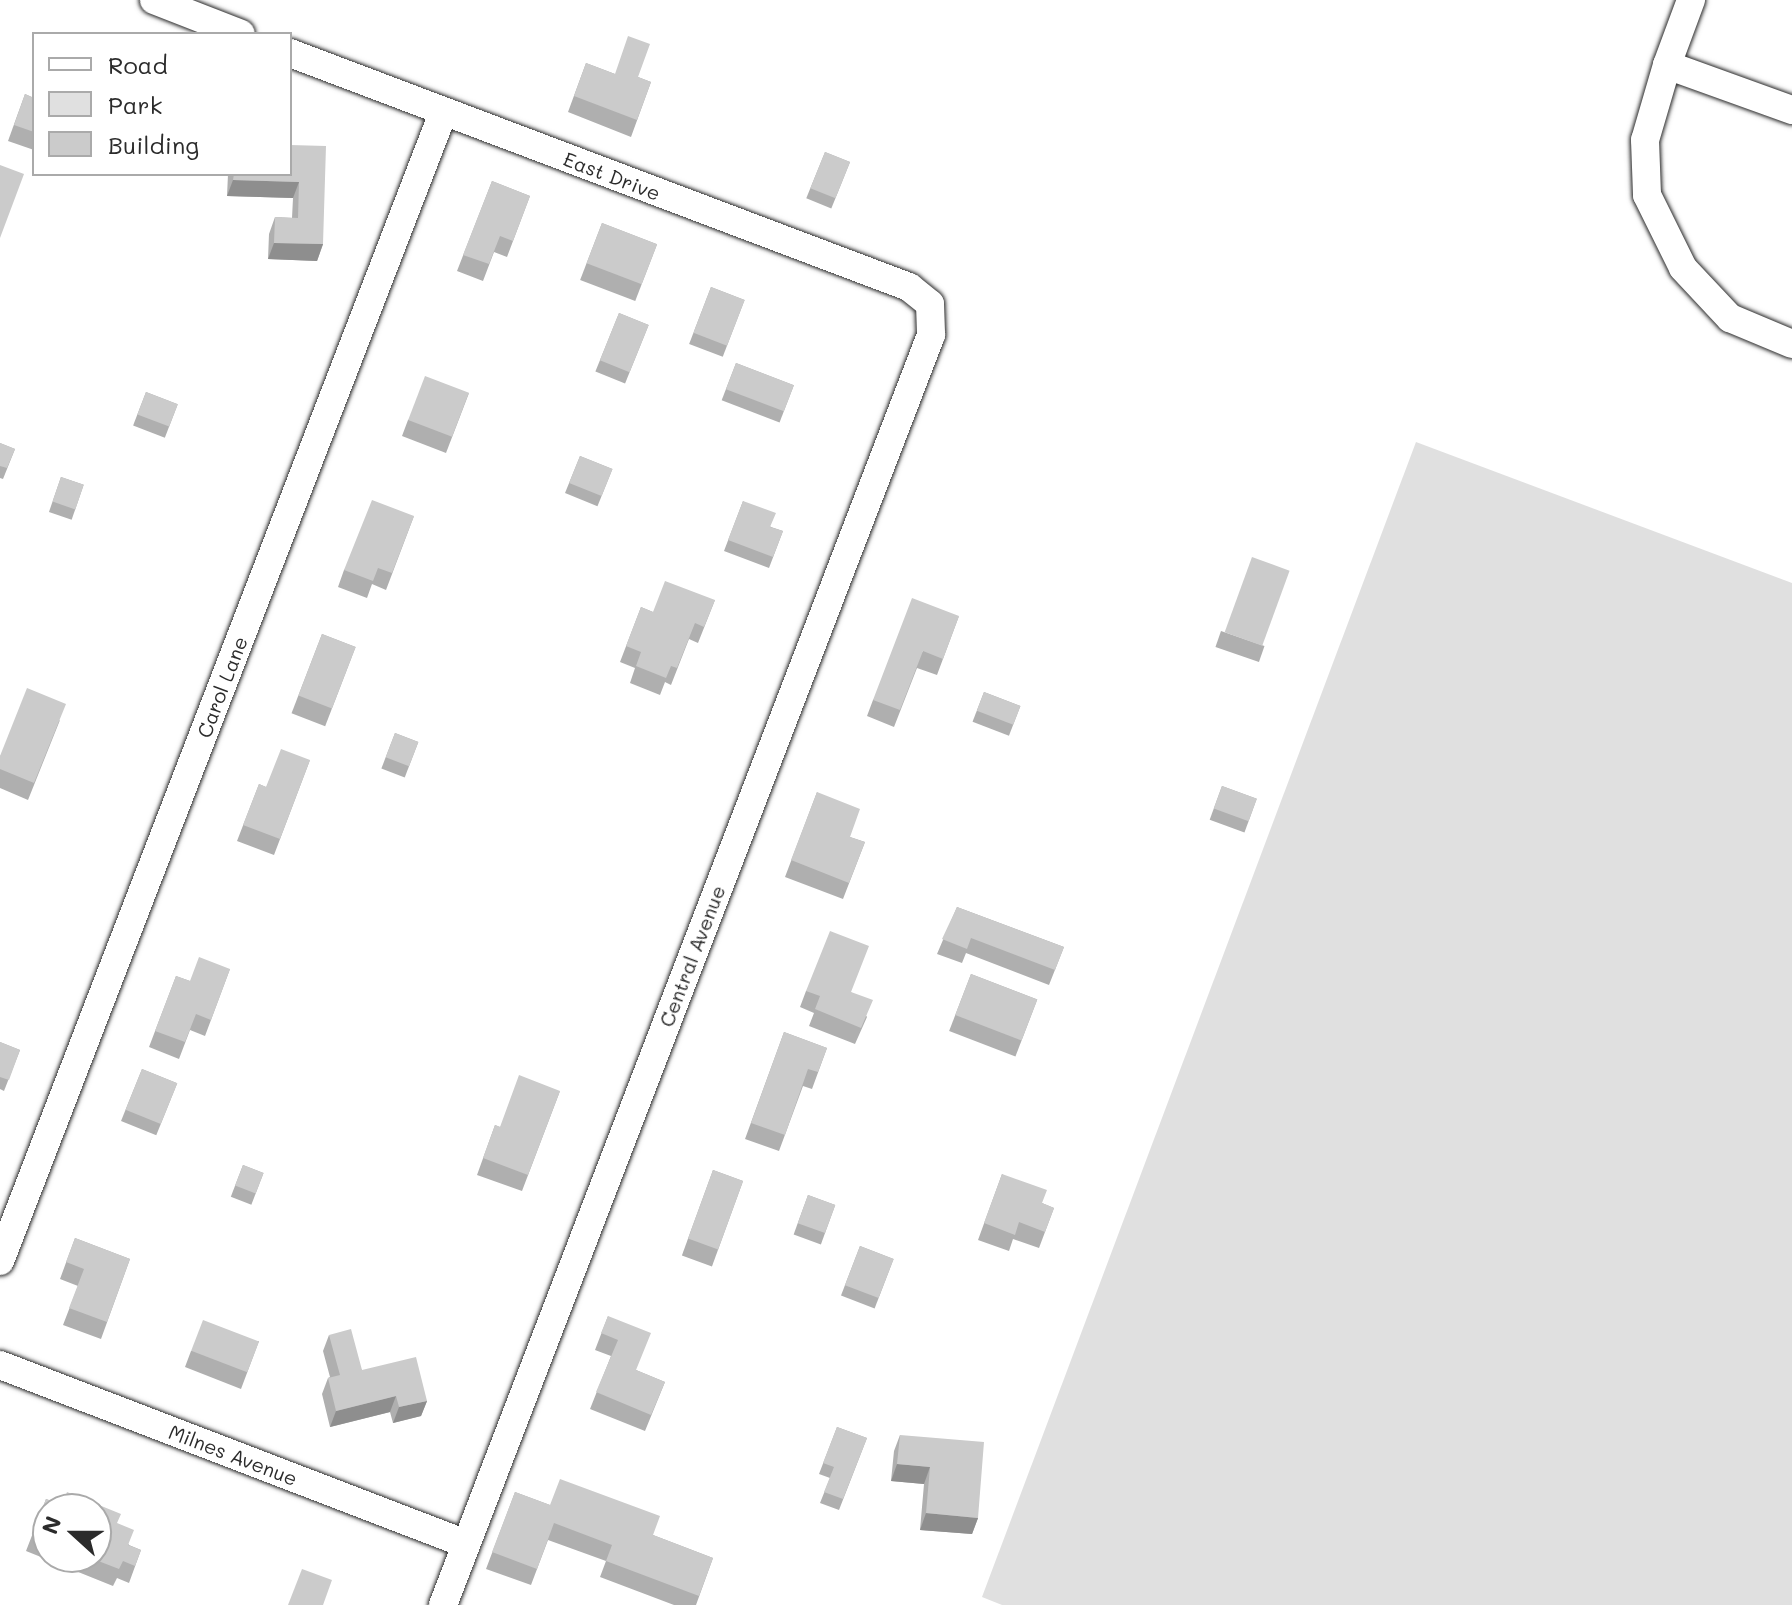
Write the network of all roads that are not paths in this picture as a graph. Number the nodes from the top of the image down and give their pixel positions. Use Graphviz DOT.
graph roads {
  1 [pos="154,0"];
  2 [pos="1691,0"];
  3 [pos="236,32"];
  4 [pos="292,54"];
  5 [pos="1667,65"];
  6 [pos="1792,110"];
  7 [pos="443,113"];
  8 [pos="930,304"];
  9 [pos="1792,344"];
  10 [pos="0,1261"];
  11 [pos="0,1365"];
  12 [pos="466,1544"];
  13 [pos="443,1605"];
  1 -- 3 [label="street"];
  2 -- 5 [label="street"];
  4 -- 7 [label="street, East Drive"];
  5 -- 6 [label="street"];
  5 -- 9 [label="street"];
  7 -- 8 [label="street, East Drive"];
  7 -- 10 [label="street, Carol Lane"];
  8 -- 12 [label="street, Central Avenue"];
  11 -- 12 [label="street, Milnes Avenue"];
  12 -- 13 [label="street, Central Avenue"];
}
